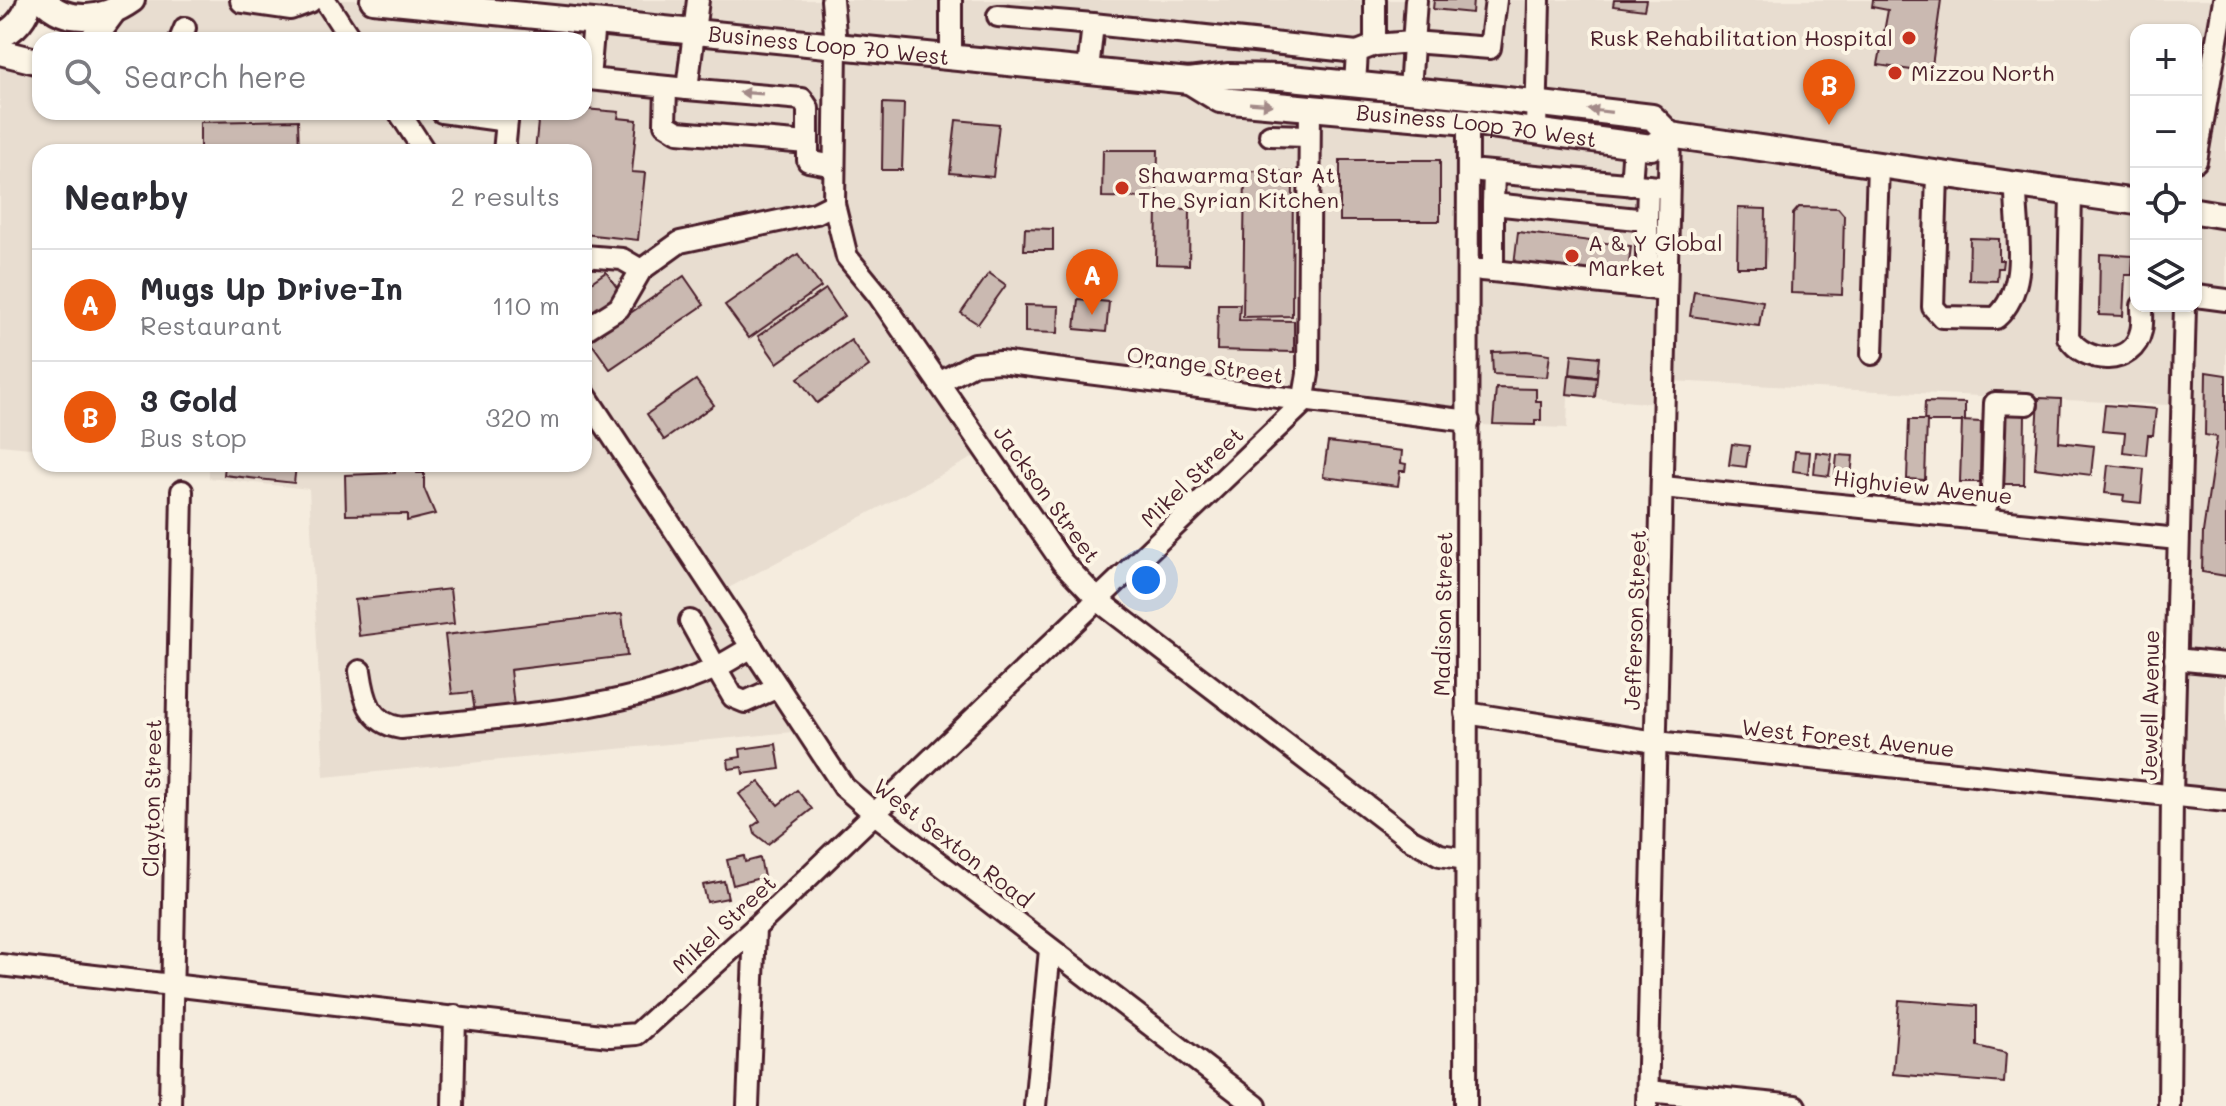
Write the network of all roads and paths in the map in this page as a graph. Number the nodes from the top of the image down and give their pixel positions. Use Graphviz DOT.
graph roads {
  1 [pos="30,0"];
  2 [pos="43,0"];
  3 [pos="243,0"];
  4 [pos="309,0"];
  5 [pos="325,0"];
  6 [pos="373,0"];
  7 [pos="698,0"];
  8 [pos="832,0"];
  9 [pos="951,0"];
  10 [pos="1375,0"];
  11 [pos="1416,0"];
  12 [pos="1496,0"];
  13 [pos="1539,0"];
  14 [pos="2224,0"];
  15 [pos="127,4"];
  16 [pos="517,6"];
  17 [pos="998,16"];
  18 [pos="594,21"];
  19 [pos="1093,24"];
  20 [pos="696,31"];
  21 [pos="100,32"];
  22 [pos="346,32"];
  23 [pos="0,35"];
  24 [pos="592,36"];
  25 [pos="1412,42"];
  26 [pos="836,45"];
  27 [pos="1366,48"];
  28 [pos="0,52"];
  29 [pos="951,56"];
  30 [pos="32,63"];
  31 [pos="1088,70"];
  32 [pos="592,80"];
  33 [pos="1189,81"];
  34 [pos="1355,84"];
  35 [pos="666,87"];
  36 [pos="687,89"];
  37 [pos="1410,90"];
  38 [pos="1539,103"];
  39 [pos="1310,106"];
  40 [pos="404,120"];
  41 [pos="508,120"];
  42 [pos="1468,122"];
  43 [pos="2202,126"];
  44 [pos="1536,130"];
  45 [pos="1270,135"];
  46 [pos="1670,135"];
  47 [pos="1309,136"];
  48 [pos="807,143"];
  49 [pos="420,144"];
  50 [pos="505,144"];
  51 [pos="1634,144"];
  52 [pos="1878,165"];
  53 [pos="834,166"];
  54 [pos="1468,169"];
  55 [pos="1494,173"];
  56 [pos="1937,174"];
  57 [pos="2016,185"];
  58 [pos="1649,186"];
  59 [pos="2071,193"];
  60 [pos="2130,201"];
  61 [pos="834,204"];
  62 [pos="1493,204"];
  63 [pos="2202,212"];
  64 [pos="2226,216"];
  65 [pos="1647,220"];
  66 [pos="592,257"];
  67 [pos="1469,268"];
  68 [pos="641,270"];
  69 [pos="1493,271"];
  70 [pos="1657,289"];
  71 [pos="2202,297"];
  72 [pos="2226,300"];
  73 [pos="2142,312"];
  74 [pos="2185,312"];
  75 [pos="592,325"];
  76 [pos="1872,354"];
  77 [pos="939,383"];
  78 [pos="1303,403"];
  79 [pos="2027,404"];
  80 [pos="592,405"];
  81 [pos="1469,421"];
  82 [pos="1663,487"];
  83 [pos="182,491"];
  84 [pos="1982,516"];
  85 [pos="2178,539"];
  86 [pos="1099,601"];
  87 [pos="690,621"];
  88 [pos="752,647"];
  89 [pos="2175,659"];
  90 [pos="2226,664"];
  91 [pos="716,668"];
  92 [pos="360,671"];
  93 [pos="778,687"];
  94 [pos="1466,713"];
  95 [pos="1656,742"];
  96 [pos="2172,795"];
  97 [pos="2226,801"];
  98 [pos="875,814"];
  99 [pos="1466,859"];
  100 [pos="755,928"];
  101 [pos="1050,950"];
  102 [pos="0,965"];
  103 [pos="172,985"];
  104 [pos="455,1016"];
  105 [pos="1648,1098"];
  106 [pos="170,1106"];
  107 [pos="453,1106"];
  108 [pos="748,1106"];
  109 [pos="1035,1106"];
  110 [pos="1256,1106"];
  111 [pos="1466,1106"];
  112 [pos="1795,1106"];
  113 [pos="2169,1106"];
  1 -- 23 [label="main road"];
  2 -- 15 [label="main road"];
  3 -- 4 [label="main road"];
  5 -- 22 [label="street"];
  6 -- 16 [label="main road, Business Loop 70 West"];
  7 -- 20 [label="street"];
  8 -- 26 [label="street, Jackson Street"];
  9 -- 29 [label="street"];
  10 -- 27 [label="street"];
  11 -- 25 [label="street"];
  12 -- 25 [label="street"];
  13 -- 38 [label="street"];
  14 -- 43 [label="street"];
  15 -- 21 [label="main road"];
  16 -- 18 [label="main road, Business Loop 70 West"];
  17 -- 19 [label="street"];
  18 -- 20 [label="main road, Business Loop 70 West"];
  18 -- 24 [label="street"];
  19 -- 27 [label="street"];
  19 -- 31 [label="street"];
  20 -- 26 [label="main road, Business Loop 70 West"];
  20 -- 36 [label="street"];
  25 -- 27 [label="street"];
  25 -- 37 [label="street"];
  26 -- 29 [label="main road, Business Loop 70 West"];
  26 -- 53 [label="street, Jackson Street"];
  27 -- 34 [label="street"];
  28 -- 30 [label="main road"];
  29 -- 31 [label="main road, Business Loop 70 West"];
  31 -- 33 [label="main road, Business Loop 70 West"];
  32 -- 35 [label="street"];
  33 -- 34 [label="main road, Business Loop 70 West"];
  33 -- 39 [label="main road, Business Loop 70 West, one-way"];
  34 -- 37 [label="main road, Business Loop 70 West"];
  35 -- 36 [label="street"];
  35 -- 48 [label="street"];
  48 -- 36 [label="street, one-way"];
  37 -- 38 [label="main road, Business Loop 70 West"];
  38 -- 44 [label="street"];
  46 -- 38 [label="main road, Business Loop 70 West, one-way"];
  39 -- 42 [label="main road, Business Loop 70 West"];
  39 -- 47 [label="street"];
  40 -- 49 [label="street"];
  41 -- 50 [label="street"];
  42 -- 44 [label="main road, Business Loop 70 West"];
  42 -- 54 [label="street, Madison Street"];
  44 -- 51 [label="main road, Business Loop 70 West"];
  45 -- 47 [label="street"];
  46 -- 51 [label="main road, Business Loop 70 West"];
  46 -- 52 [label="main road, Business Loop 70 West"];
  46 -- 58 [label="street, Jefferson Street"];
  47 -- 78 [label="street"];
  48 -- 53 [label="street"];
  51 -- 58 [label="street"];
  52 -- 56 [label="main road, Business Loop 70 West"];
  52 -- 76 [label="street"];
  53 -- 61 [label="street, Jackson Street"];
  54 -- 55 [label="street"];
  54 -- 67 [label="street, Madison Street"];
  55 -- 58 [label="street"];
  55 -- 62 [label="street"];
  56 -- 57 [label="main road, Business Loop 70 West"];
  56 -- 57 [label="street"];
  57 -- 59 [label="main road, Business Loop 70 West"];
  58 -- 65 [label="street"];
  58 -- 70 [label="street, Jefferson Street"];
  59 -- 60 [label="main road, Business Loop 70 West"];
  59 -- 73 [label="street"];
  61 -- 68 [label="street"];
  61 -- 77 [label="street, Jackson Street"];
  62 -- 65 [label="street"];
  62 -- 69 [label="street"];
  63 -- 64 [label="main road"];
  65 -- 70 [label="street"];
  66 -- 68 [label="street"];
  67 -- 69 [label="street"];
  67 -- 81 [label="street, Madison Street"];
  68 -- 75 [label="street"];
  69 -- 70 [label="street"];
  70 -- 82 [label="street, Jefferson Street"];
  71 -- 72 [label="street"];
  74 -- 85 [label="street, Jewell Avenue"];
  77 -- 78 [label="street, Orange Street"];
  77 -- 86 [label="street, Jackson Street"];
  78 -- 81 [label="street, Orange Street"];
  78 -- 86 [label="street, Mikel Street"];
  79 -- 84 [label="street"];
  80 -- 88 [label="street, West Sexton Road"];
  81 -- 94 [label="street, Madison Street"];
  82 -- 84 [label="street, Highview Avenue"];
  82 -- 95 [label="street, Jefferson Street"];
  83 -- 103 [label="street, Clayton Street"];
  84 -- 85 [label="street, Highview Avenue"];
  85 -- 89 [label="street, Jewell Avenue"];
  86 -- 98 [label="street, Mikel Street"];
  86 -- 99 [label="street, Jackson Street"];
  87 -- 91 [label="street"];
  88 -- 91 [label="street"];
  88 -- 93 [label="street, West Sexton Road"];
  89 -- 90 [label="street"];
  89 -- 96 [label="street, Jewell Avenue"];
  91 -- 92 [label="street"];
  91 -- 93 [label="street"];
  93 -- 98 [label="street, West Sexton Road"];
  94 -- 95 [label="street, West Forest Avenue"];
  94 -- 99 [label="street, Madison Street"];
  95 -- 96 [label="street, West Forest Avenue"];
  95 -- 105 [label="street, Jefferson Street"];
  96 -- 97 [label="street, West Forest Avenue"];
  96 -- 113 [label="street, Jewell Avenue"];
  98 -- 100 [label="street, Mikel Street"];
  98 -- 101 [label="street, West Sexton Road"];
  99 -- 111 [label="street, Madison Street"];
  100 -- 104 [label="street, Mikel Street"];
  100 -- 108 [label="street"];
  101 -- 109 [label="street"];
  101 -- 110 [label="street, West Sexton Road"];
  102 -- 103 [label="street, Mikel Street"];
  103 -- 104 [label="street, Mikel Street"];
  103 -- 106 [label="street, Clayton Street"];
  104 -- 107 [label="street"];
  105 -- 112 [label="street"];
}
